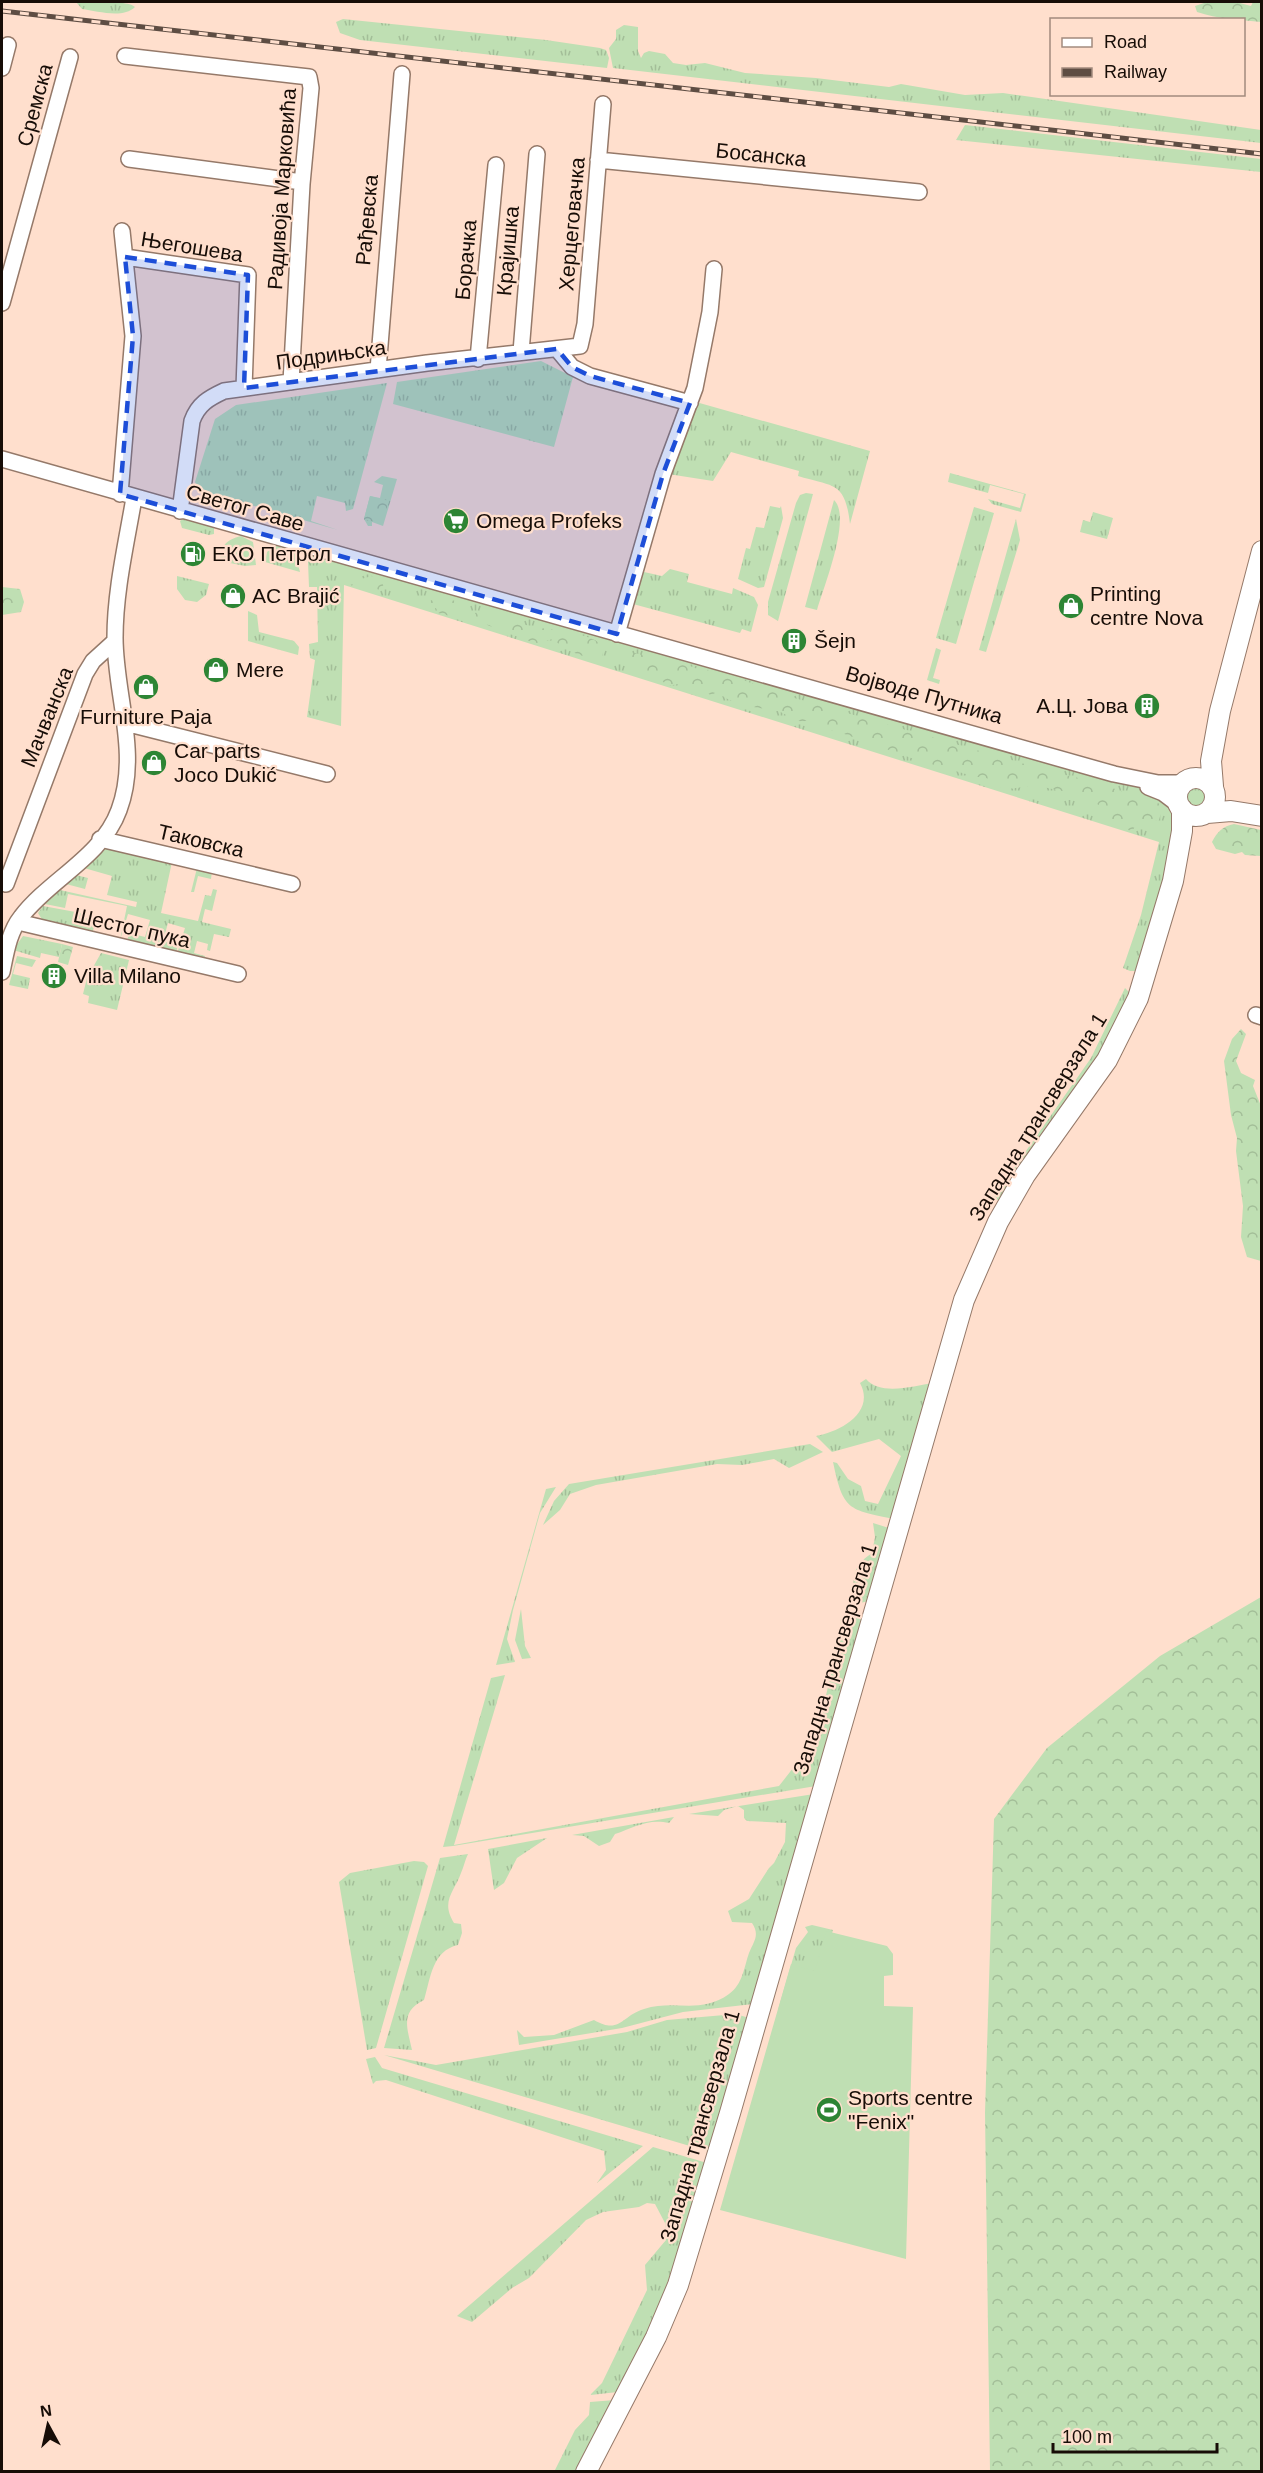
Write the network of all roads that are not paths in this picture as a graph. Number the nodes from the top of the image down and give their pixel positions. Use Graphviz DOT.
graph roads {
  1 [pos="8,45"];
  2 [pos="125,56"];
  3 [pos="70,57"];
  4 [pos="2,68"];
  5 [pos="402,74"];
  6 [pos="603,104"];
  7 [pos="537,154"];
  8 [pos="129,159"];
  9 [pos="598,160"];
  10 [pos="496,165"];
  11 [pos="302,182"];
  12 [pos="919,192"];
  13 [pos="122,231"];
  14 [pos="125,257"];
  15 [pos="714,269"];
  16 [pos="2,303"];
  17 [pos="580,346"];
  18 [pos="556,349"];
  19 [pos="521,352"];
  20 [pos="478,359"];
  21 [pos="378,370"];
  22 [pos="291,382"];
  23 [pos="244,388"];
  24 [pos="690,403"];
  25 [pos="2,459"];
  26 [pos="127,496"];
  27 [pos="180,512"];
  28 [pos="1262,551"];
  29 [pos="617,634"];
  30 [pos="115,640"];
  31 [pos="1220,711"];
  32 [pos="125,723"];
  33 [pos="327,774"];
  34 [pos="1114,774"];
  35 [pos="1186,781"];
  36 [pos="1214,789"];
  37 [pos="1180,807"];
  38 [pos="1205,814"];
  39 [pos="1262,814"];
  40 [pos="100,839"];
  41 [pos="1173,881"];
  42 [pos="6,884"];
  43 [pos="292,884"];
  44 [pos="18,922"];
  45 [pos="2,972"];
  46 [pos="237,974"];
  47 [pos="586,2472"];
  1 -- 4 [label="street"];
  2 -- 11 [label="street, Радивоја Марковића"];
  3 -- 16 [label="street, Сремска"];
  5 -- 21 [label="street, Рађевска"];
  6 -- 9 [label="street, Херцеговачка"];
  7 -- 19 [label="street, Крајишка"];
  8 -- 11 [label="street"];
  9 -- 12 [label="street, Босанска"];
  9 -- 17 [label="street, Херцеговачка"];
  10 -- 20 [label="street, Борачка"];
  11 -- 22 [label="street, Радивоја Марковића"];
  13 -- 14 [label="street, Његошева"];
  14 -- 23 [label="street, Његошева"];
  14 -- 26 [label="street, Његошева"];
  15 -- 24 [label="street"];
  17 -- 18 [label="street, Подрињска"];
  18 -- 19 [label="street, Подрињска"];
  18 -- 24 [label="street"];
  19 -- 20 [label="street, Подрињска"];
  20 -- 21 [label="street, Подрињска"];
  21 -- 22 [label="street, Подрињска"];
  22 -- 23 [label="street, Подрињска"];
  23 -- 27 [label="street, Подрињска"];
  24 -- 29 [label="street"];
  25 -- 26 [label="street, Светог Саве"];
  26 -- 27 [label="street, Светог Саве"];
  26 -- 30 [label="street, Његошева"];
  27 -- 29 [label="street, Светог Саве"];
  28 -- 31 [label="main road"];
  29 -- 34 [label="street, Војводе Путника"];
  30 -- 32 [label="street, Његошева"];
  30 -- 42 [label="street, Мачванска"];
  31 -- 35 [label="main road"];
  31 -- 36 [label="main road"];
  32 -- 33 [label="street"];
  32 -- 40 [label="street, Његошева"];
  34 -- 35 [label="street, Војводе Путника"];
  34 -- 37 [label="street, Војводе Путника"];
  35 -- 36 [label="main road"];
  35 -- 37 [label="main road"];
  36 -- 38 [label="main road"];
  36 -- 39 [label="main road"];
  37 -- 38 [label="main road"];
  37 -- 41 [label="main road, Западна трансверзала 1"];
  38 -- 39 [label="main road"];
  38 -- 41 [label="main road, Западна трансверзала 1"];
  40 -- 43 [label="street, Таковска"];
  40 -- 44 [label="street, Његошева"];
  41 -- 47 [label="main road, Западна трансверзала 1"];
  44 -- 45 [label="street"];
  44 -- 46 [label="street, Шестог пука"];
}
